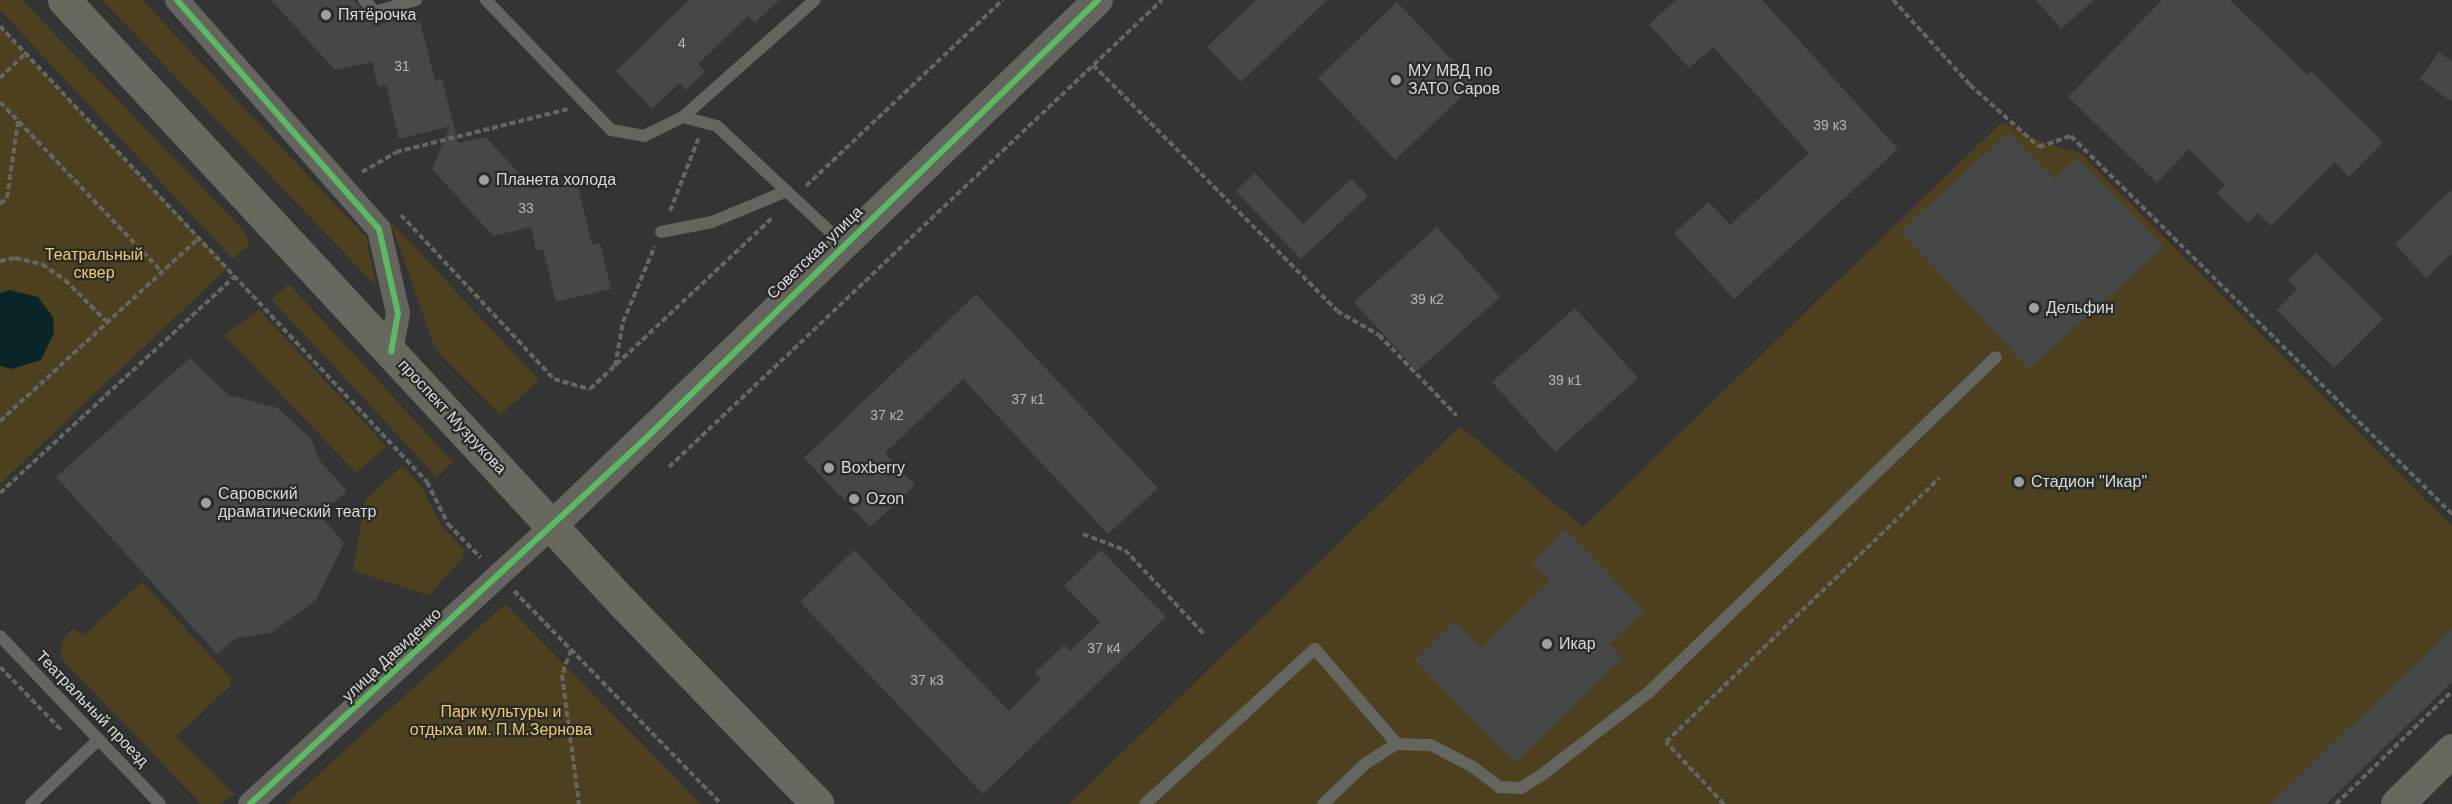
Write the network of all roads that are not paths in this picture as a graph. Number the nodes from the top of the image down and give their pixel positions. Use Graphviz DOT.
graph roads {
  1 [pos="64,0"];
  2 [pos="177,0"];
  3 [pos="364,0"];
  4 [pos="416,0"];
  5 [pos="486,0"];
  6 [pos="814,0"];
  7 [pos="1098,0"];
  8 [pos="683,117"];
  9 [pos="787,191"];
  10 [pos="661,232"];
  11 [pos="843,244"];
  12 [pos="391,351"];
  13 [pos="1996,357"];
  14 [pos="552,526"];
  15 [pos="0,636"];
  16 [pos="99,739"];
  17 [pos="1397,744"];
  18 [pos="2452,750"];
  19 [pos="31,804"];
  20 [pos="160,804"];
  21 [pos="250,804"];
  22 [pos="818,804"];
  23 [pos="1145,804"];
  24 [pos="1323,804"];
  25 [pos="2397,804"];
  1 -- 12 [label="main road, проспект Музрукова"];
  2 -- 12 [label="street"];
  3 -- 4 [label="lane"];
  5 -- 8 [label="lane"];
  6 -- 8 [label="lane"];
  7 -- 11 [label="street, Советская улица"];
  8 -- 9 [label="lane"];
  9 -- 10 [label="lane"];
  9 -- 11 [label="lane"];
  11 -- 14 [label="street, Советская улица"];
  12 -- 14 [label="main road, проспект Музрукова"];
  13 -- 17 [label="lane"];
  14 -- 21 [label="street, улица Давиденко"];
  14 -- 22 [label="main road, проспект Музрукова"];
  15 -- 16 [label="lane, Театральный проезд"];
  16 -- 19 [label="lane"];
  16 -- 20 [label="lane, Театральный проезд"];
  17 -- 23 [label="lane"];
  17 -- 24 [label="lane"];
  18 -- 25 [label="main road"];
}
